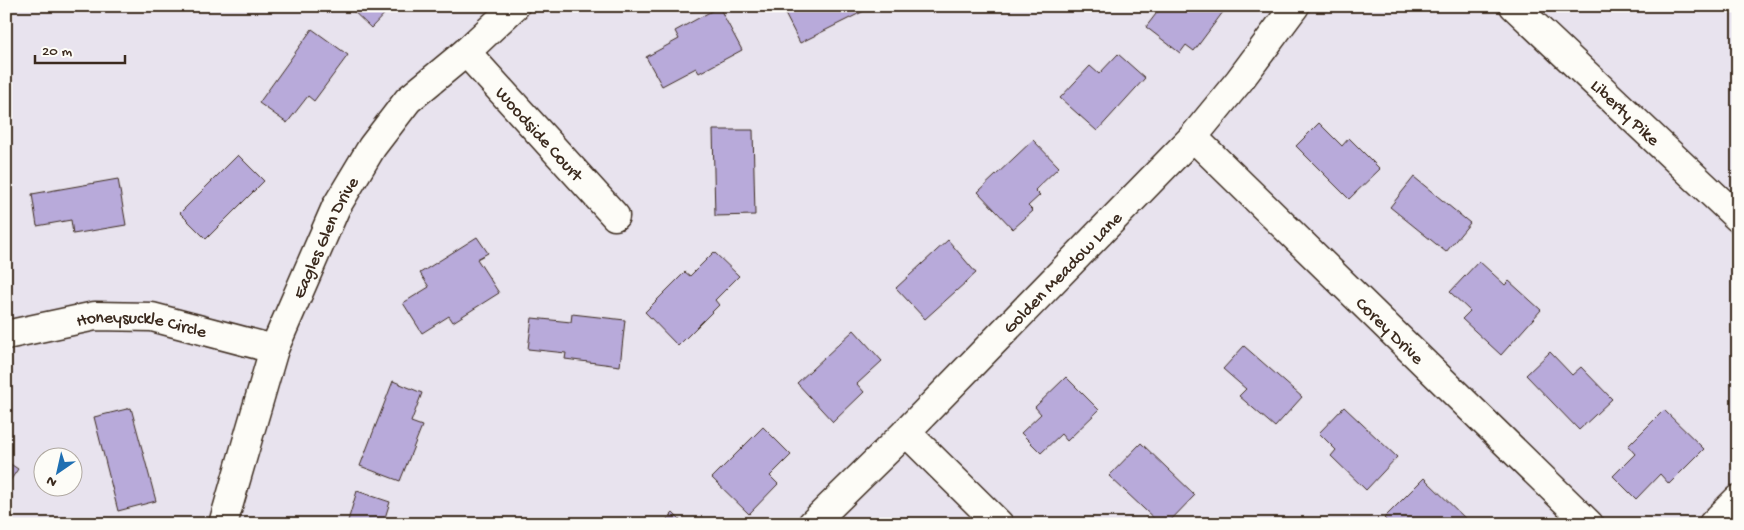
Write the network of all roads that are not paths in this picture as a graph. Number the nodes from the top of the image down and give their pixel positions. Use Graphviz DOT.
graph roads {
  1 [pos="515,6"];
  2 [pos="1295,6"];
  3 [pos="1514,6"];
  4 [pos="466,52"];
  5 [pos="1193,137"];
  6 [pos="615,216"];
  7 [pos="1738,218"];
  8 [pos="6,334"];
  9 [pos="274,349"];
  10 [pos="906,432"];
  11 [pos="1738,499"];
  12 [pos="223,524"];
  13 [pos="812,524"];
  14 [pos="999,524"];
  15 [pos="1589,524"];
  16 [pos="1713,524"];
  1 -- 4 [label="street, Eagles Glen Drive"];
  2 -- 5 [label="street, Golden Meadow Lane"];
  3 -- 7 [label="street, Liberty Pike"];
  4 -- 6 [label="street, Woodside Court"];
  4 -- 9 [label="street, Eagles Glen Drive"];
  5 -- 10 [label="street, Golden Meadow Lane"];
  5 -- 15 [label="street, Corey Drive"];
  8 -- 9 [label="street, Honeysuckle Circle"];
  9 -- 12 [label="street, Eagles Glen Drive"];
  10 -- 13 [label="street, Golden Meadow Lane"];
  10 -- 14 [label="street"];
  11 -- 16 [label="street"];
}
